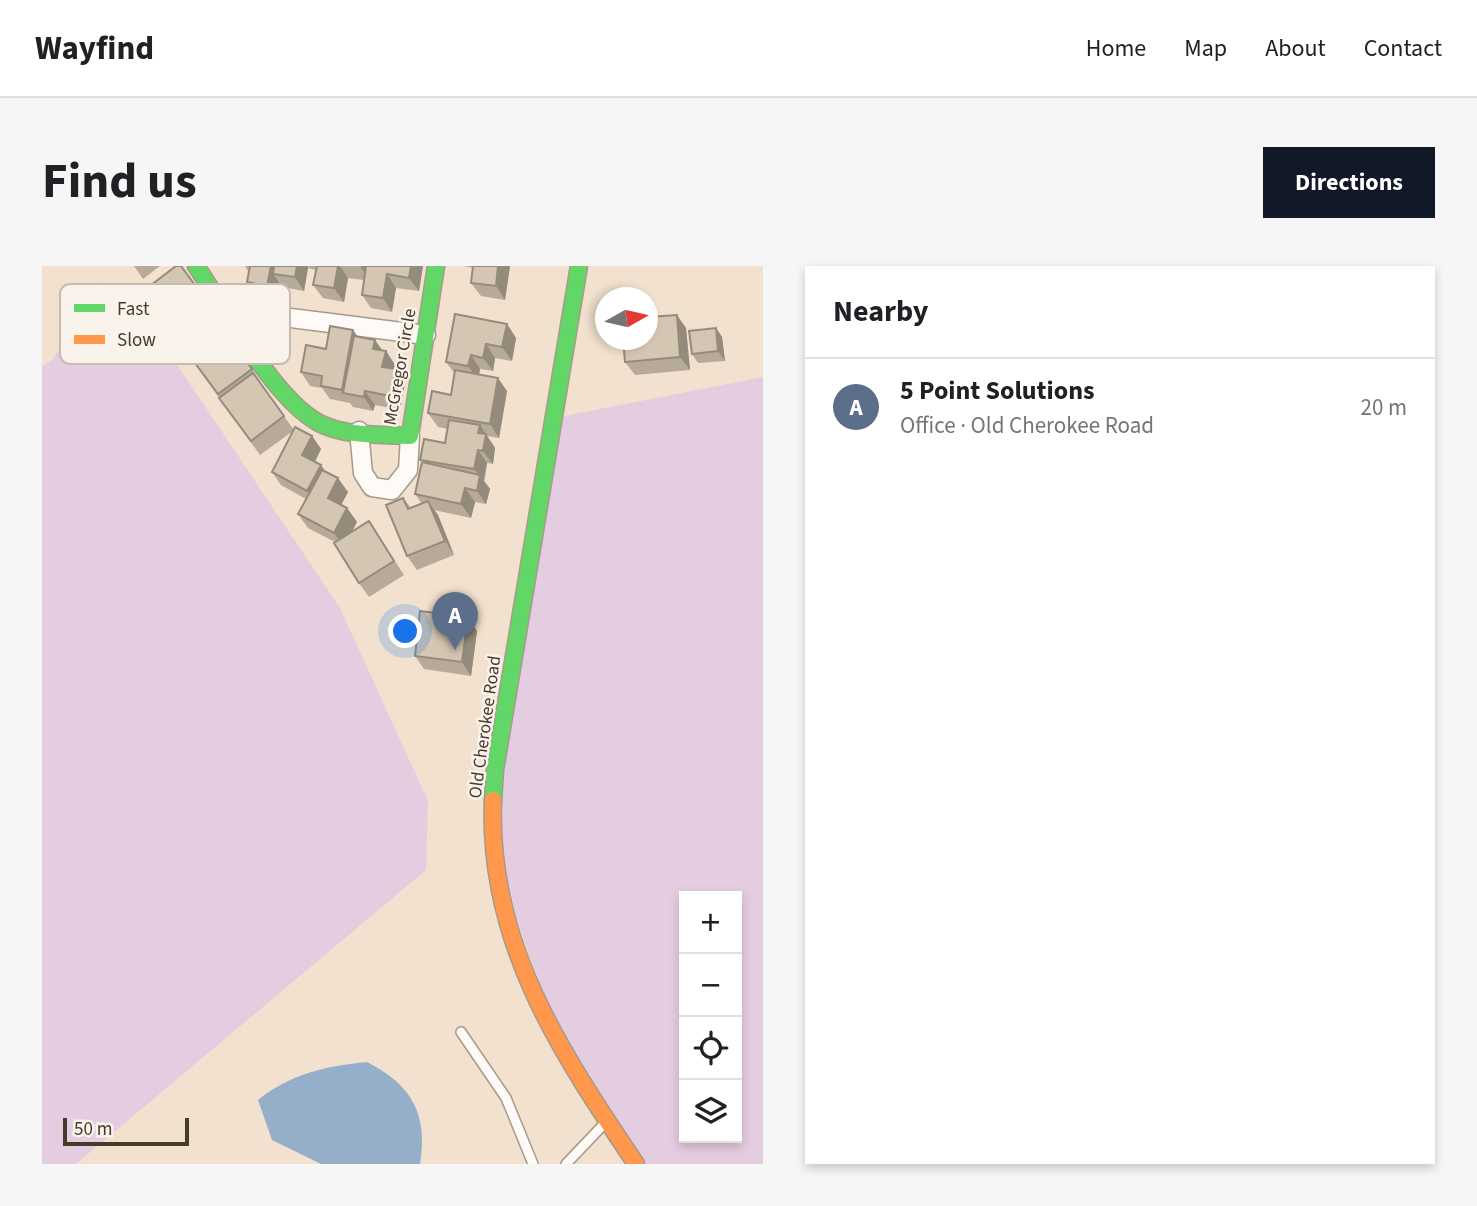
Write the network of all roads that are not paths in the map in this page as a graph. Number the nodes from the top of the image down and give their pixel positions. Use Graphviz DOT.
graph roads {
  1 [pos="196,266"];
  2 [pos="436,266"];
  3 [pos="579,266"];
  4 [pos="209,284"];
  5 [pos="290,318"];
  6 [pos="426,335"];
  7 [pos="266,364"];
  8 [pos="359,431"];
  9 [pos="410,436"];
  10 [pos="461,1032"];
  11 [pos="607,1121"];
  12 [pos="533,1164"];
  13 [pos="566,1164"];
  14 [pos="636,1164"];
  1 -- 4 [label="street, McGregor Circle"];
  2 -- 6 [label="street, McGregor Circle"];
  3 -- 11 [label="street, Old Cherokee Road"];
  5 -- 6 [label="street"];
  6 -- 9 [label="street, McGregor Circle"];
  7 -- 8 [label="street, McGregor Circle"];
  8 -- 9 [label="street, McGregor Circle"];
  8 -- 9 [label="street"];
  10 -- 12 [label="lane"];
  11 -- 13 [label="lane"];
  11 -- 14 [label="street, Old Cherokee Road"];
}
